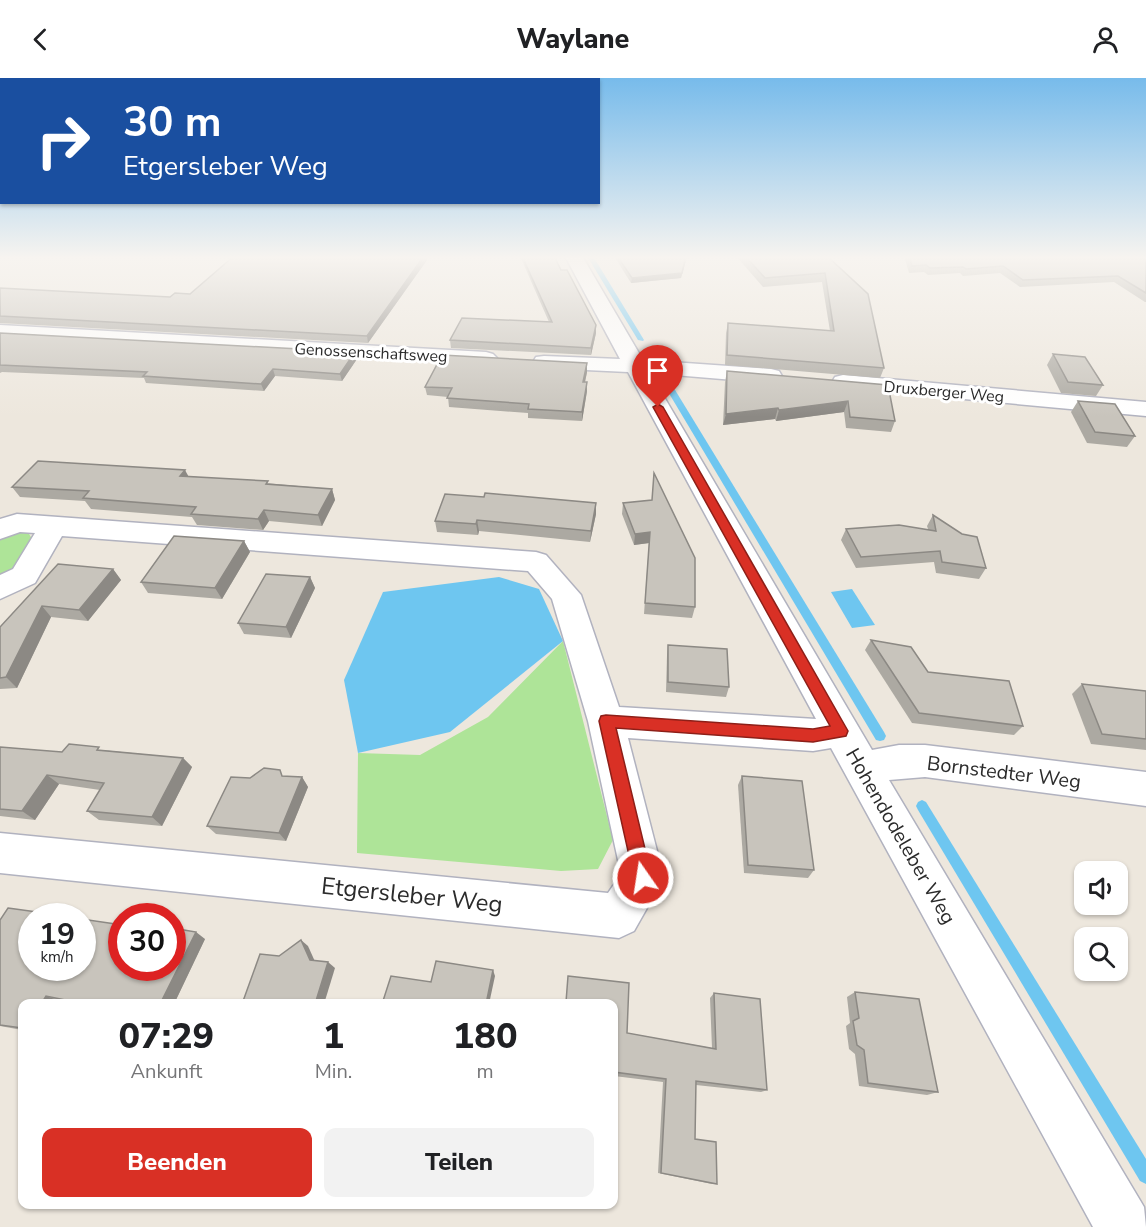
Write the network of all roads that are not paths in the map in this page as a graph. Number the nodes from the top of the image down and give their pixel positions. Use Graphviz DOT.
graph roads {
  1 [pos="603,310"];
  2 [pos="0,331"];
  3 [pos="635,366"];
  4 [pos="794,378"];
  5 [pos="817,380"];
  6 [pos="1146,409"];
  7 [pos="54,526"];
  8 [pos="0,530"];
  9 [pos="0,588"];
  10 [pos="606,721"];
  11 [pos="841,731"];
  12 [pos="863,770"];
  13 [pos="1146,789"];
  14 [pos="0,853"];
  15 [pos="1125,1227"];
  1 -- 3 [label="street, Hohendodeleber Weg"];
  2 -- 3 [label="street, Genossenschaftsweg"];
  3 -- 4 [label="street"];
  3 -- 11 [label="street, Hohendodeleber Weg"];
  5 -- 6 [label="street, Druxberger Weg"];
  7 -- 8 [label="street, Etgersleber Weg"];
  7 -- 9 [label="street"];
  7 -- 10 [label="street, Etgersleber Weg"];
  10 -- 11 [label="street"];
  10 -- 14 [label="street, Etgersleber Weg"];
  11 -- 12 [label="street, Hohendodeleber Weg"];
  12 -- 13 [label="street, Bornstedter Weg"];
  12 -- 15 [label="street, Hohendodeleber Weg"];
}
